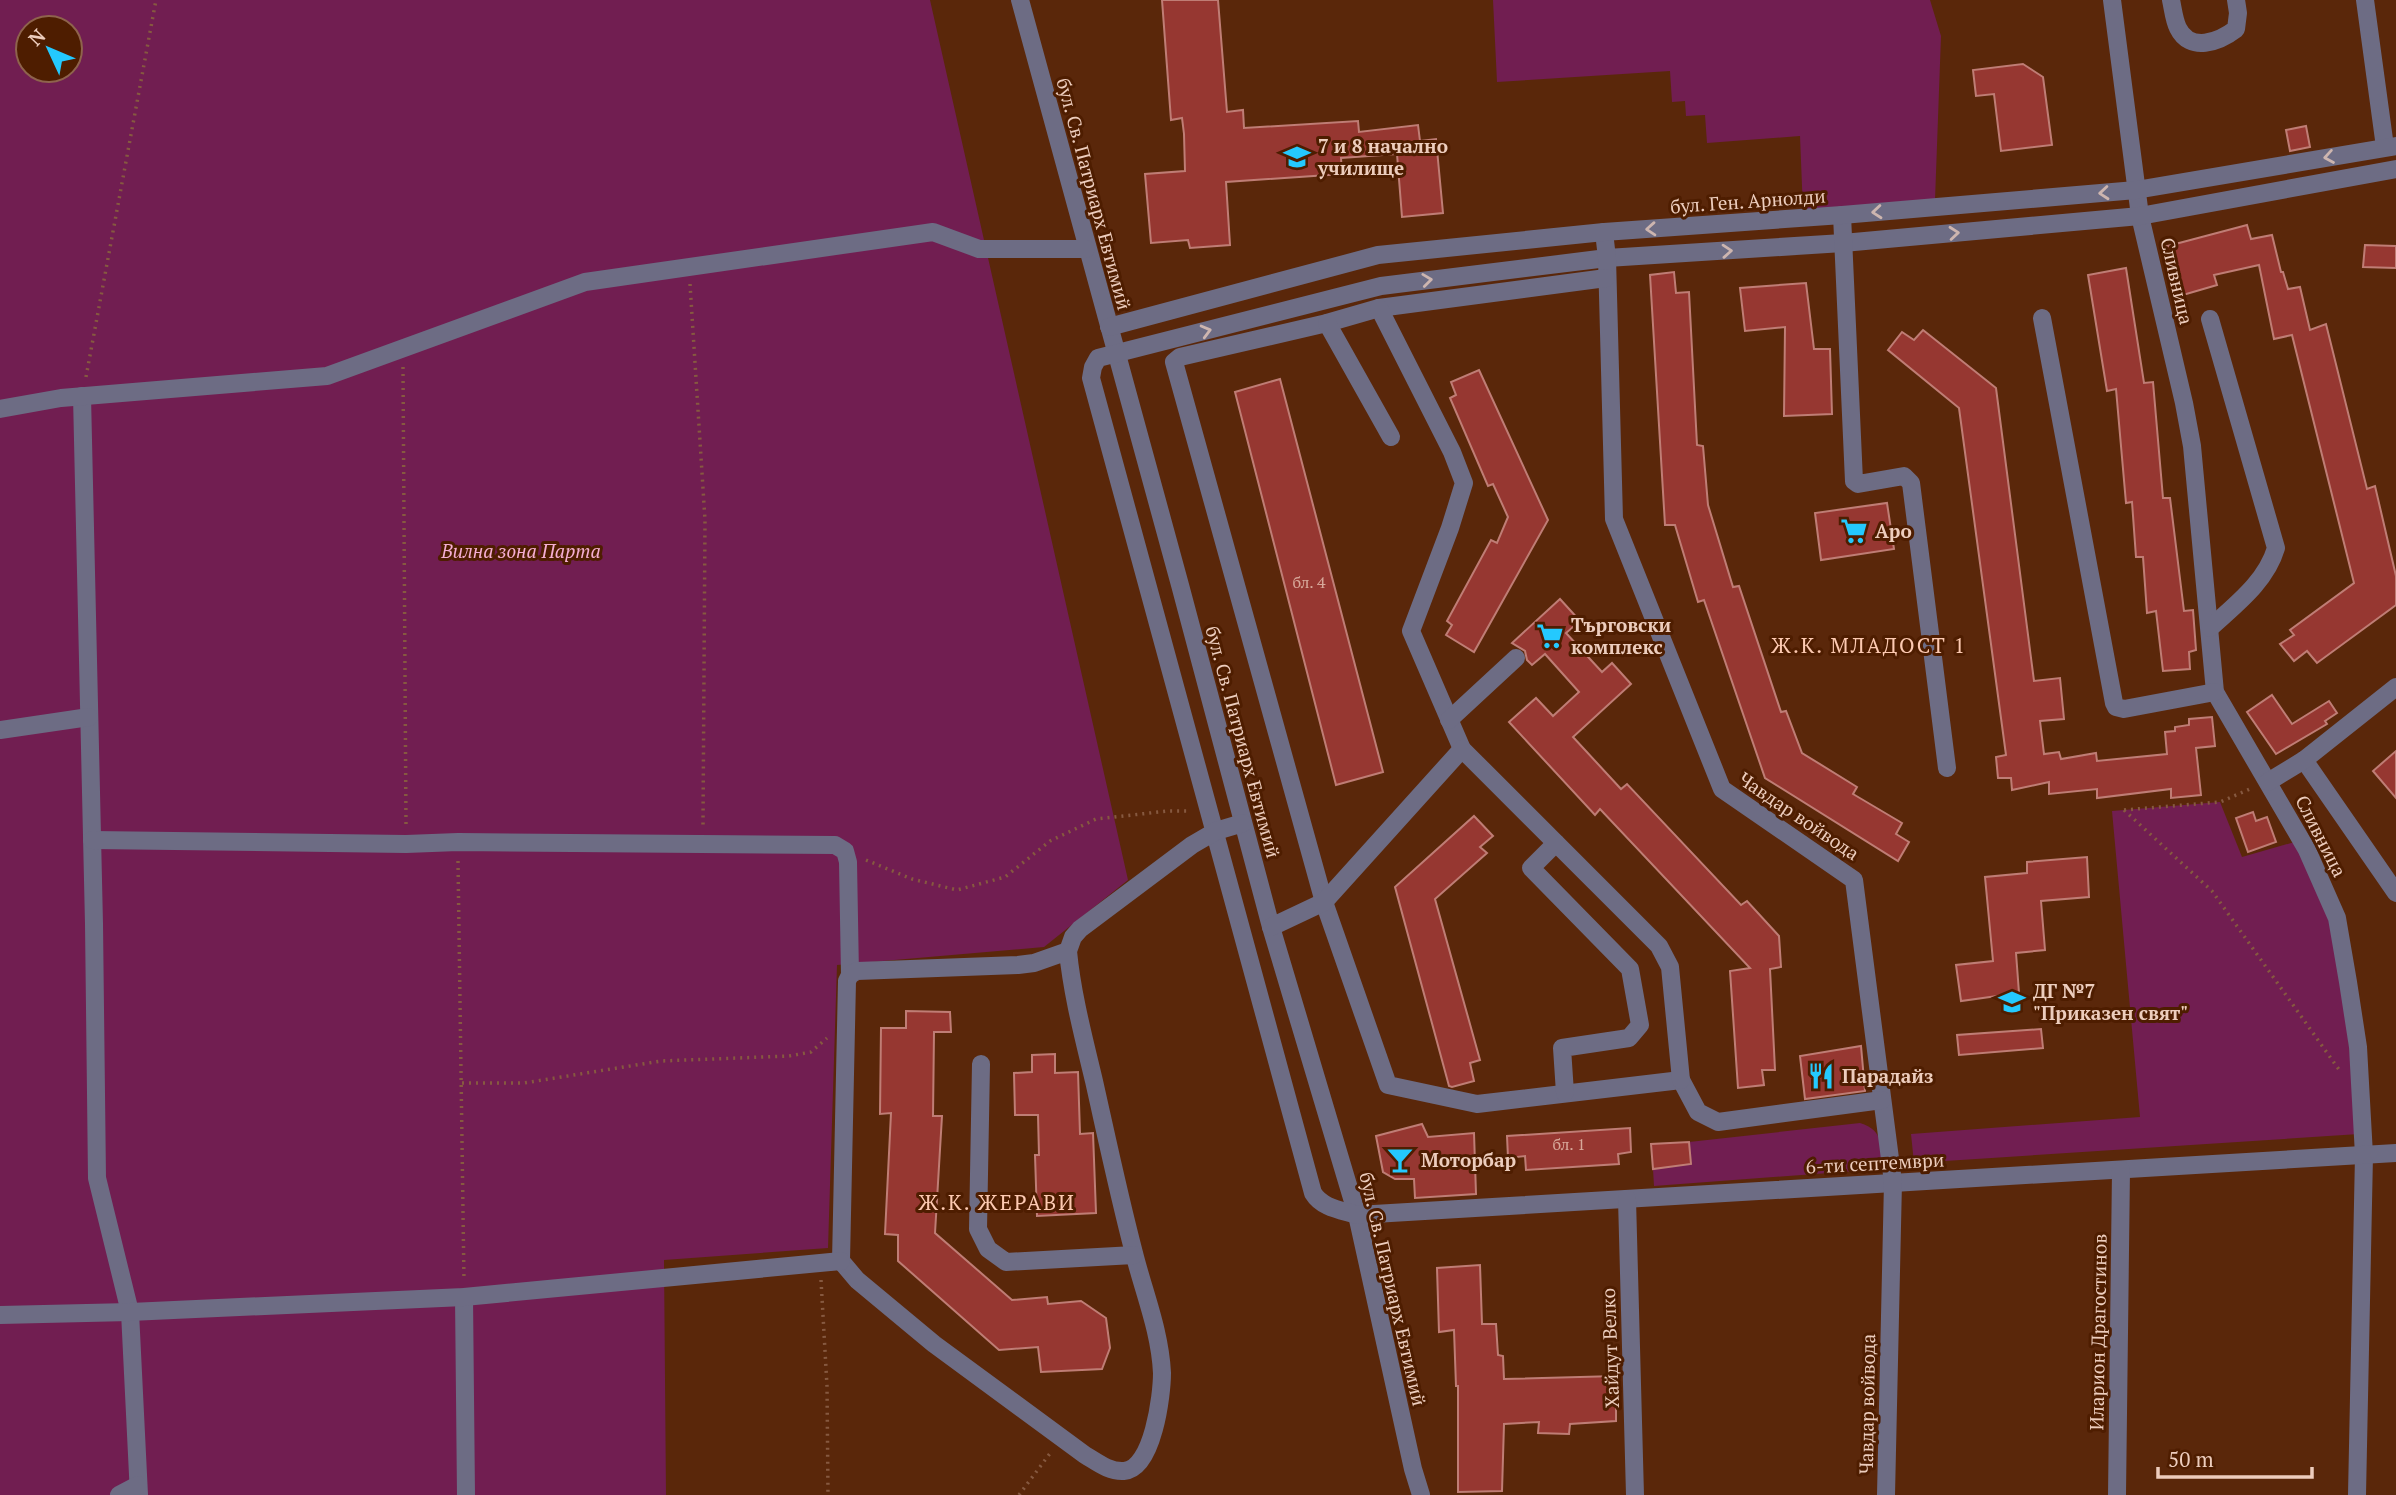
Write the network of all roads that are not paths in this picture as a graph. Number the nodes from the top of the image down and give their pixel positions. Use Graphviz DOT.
graph roads {
  1 [pos="1020,0"];
  2 [pos="2112,0"];
  3 [pos="2171,0"];
  4 [pos="2236,0"];
  5 [pos="2365,0"];
  6 [pos="2390,146"];
  7 [pos="2396,169"];
  8 [pos="2136,190"];
  9 [pos="1842,215"];
  10 [pos="2140,216"];
  11 [pos="1604,232"];
  12 [pos="1843,243"];
  13 [pos="1086,249"];
  14 [pos="1607,258"];
  15 [pos="1606,278"];
  16 [pos="1378,308"];
  17 [pos="2042,318"];
  18 [pos="2210,319"];
  19 [pos="1327,323"];
  20 [pos="1108,327"];
  21 [pos="1169,341"];
  22 [pos="1116,355"];
  23 [pos="1176,359"];
  24 [pos="82,396"];
  25 [pos="0,409"];
  26 [pos="1391,437"];
  27 [pos="2210,628"];
  28 [pos="1516,658"];
  29 [pos="2396,687"];
  30 [pos="2215,692"];
  31 [pos="89,717"];
  32 [pos="1450,720"];
  33 [pos="0,730"];
  34 [pos="1462,750"];
  35 [pos="2304,760"];
  36 [pos="1947,768"];
  37 [pos="2268,782"];
  38 [pos="1243,823"];
  39 [pos="1216,831"];
  40 [pos="92,840"];
  41 [pos="1556,843"];
  42 [pos="2396,893"];
  43 [pos="1324,902"];
  44 [pos="1271,927"];
  45 [pos="1068,951"];
  46 [pos="850,975"];
  47 [pos="981,1064"];
  48 [pos="1681,1080"];
  49 [pos="1565,1093"];
  50 [pos="1882,1100"];
  51 [pos="2396,1153"];
  52 [pos="2364,1155"];
  53 [pos="2121,1170"];
  54 [pos="1893,1182"];
  55 [pos="1627,1199"];
  56 [pos="1357,1215"];
  57 [pos="1134,1255"];
  58 [pos="841,1261"];
  59 [pos="464,1297"];
  60 [pos="131,1312"];
  61 [pos="0,1315"];
  62 [pos="139,1490"];
  63 [pos="119,1495"];
  64 [pos="466,1495"];
  65 [pos="1421,1495"];
  66 [pos="1635,1495"];
  67 [pos="1886,1495"];
  68 [pos="2105,1495"];
  69 [pos="2118,1495"];
  70 [pos="2357,1495"];
  1 -- 13 [label="street, бул. Св. Патриарх Евтимий"];
  2 -- 8 [label="street, Сливница"];
  3 -- 4 [label="street"];
  5 -- 6 [label="street"];
  6 -- 8 [label="street, бул. Ген. Арнолди, one-way"];
  7 -- 10 [label="street"];
  8 -- 9 [label="street, бул. Ген. Арнолди, one-way"];
  8 -- 10 [label="street, Сливница"];
  9 -- 11 [label="street, бул. Ген. Арнолди, one-way"];
  9 -- 12 [label="street"];
  12 -- 10 [label="street, one-way"];
  10 -- 27 [label="street, Сливница"];
  11 -- 14 [label="street, Чавдар войвода"];
  11 -- 20 [label="street, бул. Ген. Арнолди"];
  14 -- 12 [label="street, one-way"];
  12 -- 36 [label="street"];
  13 -- 20 [label="street, бул. Св. Патриарх Евтимий"];
  13 -- 24 [label="street"];
  14 -- 15 [label="street, Чавдар войвода"];
  21 -- 14 [label="street, one-way"];
  15 -- 16 [label="street"];
  15 -- 50 [label="street, Чавдар войвода"];
  16 -- 19 [label="street"];
  16 -- 32 [label="street"];
  17 -- 30 [label="street"];
  18 -- 27 [label="street"];
  19 -- 23 [label="street"];
  19 -- 26 [label="street"];
  20 -- 22 [label="street, бул. Св. Патриарх Евтимий"];
  21 -- 22 [label="street"];
  21 -- 23 [label="street"];
  22 -- 38 [label="street, бул. Св. Патриарх Евтимий"];
  22 -- 39 [label="street"];
  23 -- 43 [label="street"];
  24 -- 25 [label="street"];
  24 -- 31 [label="street"];
  27 -- 30 [label="street, Сливница"];
  28 -- 32 [label="street"];
  29 -- 35 [label="street"];
  30 -- 37 [label="street, Сливница"];
  31 -- 33 [label="street"];
  31 -- 40 [label="street"];
  32 -- 34 [label="street"];
  34 -- 41 [label="street"];
  34 -- 43 [label="street"];
  35 -- 37 [label="street"];
  35 -- 42 [label="street"];
  37 -- 52 [label="street, Сливница"];
  38 -- 39 [label="street"];
  38 -- 44 [label="street, бул. Св. Патриарх Евтимий"];
  39 -- 45 [label="street"];
  39 -- 56 [label="street"];
  40 -- 46 [label="street"];
  40 -- 60 [label="street"];
  41 -- 48 [label="street"];
  41 -- 49 [label="street"];
  43 -- 44 [label="street"];
  43 -- 49 [label="street"];
  44 -- 56 [label="street, бул. Св. Патриарх Евтимий"];
  45 -- 46 [label="street"];
  45 -- 57 [label="street"];
  46 -- 58 [label="street"];
  47 -- 57 [label="street"];
  48 -- 49 [label="street"];
  48 -- 50 [label="street"];
  50 -- 54 [label="street, Чавдар войвода"];
  51 -- 52 [label="street, 6-ти септември"];
  52 -- 53 [label="street, 6-ти септември"];
  52 -- 70 [label="street, Сливница"];
  53 -- 54 [label="street, 6-ти септември"];
  53 -- 69 [label="street, Иларион Драгостинов"];
  54 -- 55 [label="street, 6-ти септември"];
  54 -- 67 [label="street, Чавдар войвода"];
  55 -- 56 [label="street, 6-ти септември"];
  55 -- 66 [label="street, Хайдут Велко"];
  56 -- 65 [label="street, бул. Св. Патриарх Евтимий"];
  57 -- 58 [label="street"];
  58 -- 59 [label="street"];
  59 -- 60 [label="street"];
  59 -- 64 [label="street"];
  60 -- 61 [label="street"];
  60 -- 62 [label="street"];
  62 -- 63 [label="street"];
  68 -- 69 [label="street"];
}
